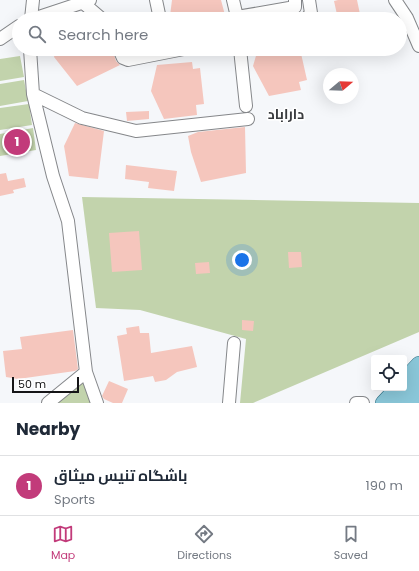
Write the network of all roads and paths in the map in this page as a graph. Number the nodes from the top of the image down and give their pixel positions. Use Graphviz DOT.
graph roads {
  1 [pos="33,0"];
  2 [pos="156,0"];
  3 [pos="233,0"];
  4 [pos="295,0"];
  5 [pos="309,0"];
  6 [pos="395,0"];
  7 [pos="86,1"];
  8 [pos="32,12"];
  9 [pos="53,12"];
  10 [pos="96,12"];
  11 [pos="159,12"];
  12 [pos="236,12"];
  13 [pos="269,12"];
  14 [pos="311,12"];
  15 [pos="403,12"];
  16 [pos="407,18"];
  17 [pos="12,31"];
  18 [pos="0,39"];
  19 [pos="419,46"];
  20 [pos="30,56"];
  21 [pos="122,56"];
  22 [pos="148,56"];
  23 [pos="241,56"];
  24 [pos="33,94"];
  25 [pos="246,106"];
  26 [pos="248,119"];
  27 [pos="234,343"];
  28 [pos="419,364"];
  29 [pos="86,372"];
  30 [pos="407,377"];
  31 [pos="419,382"];
  32 [pos="394,391"];
  33 [pos="419,398"];
  34 [pos="48,403"];
  35 [pos="97,403"];
  36 [pos="229,403"];
  37 [pos="356,403"];
  38 [pos="363,403"];
  39 [pos="383,403"];
  40 [pos="398,403"];
  41 [pos="414,403"];
  1 -- 8 [label="street"];
  2 -- 11 [label="street"];
  3 -- 12 [label="street"];
  4 -- 13 [label="street"];
  5 -- 14 [label="street"];
  6 -- 15 [label="street"];
  7 -- 9 [label="street"];
  7 -- 10 [label="street"];
  16 -- 19 [label="street"];
  17 -- 18 [label="street"];
  20 -- 24 [label="street"];
  21 -- 22 [label="street"];
  23 -- 25 [label="street"];
  24 -- 26 [label="street"];
  24 -- 29 [label="street"];
  27 -- 36 [label="street"];
  28 -- 30 [label="main road"];
  29 -- 34 [label="street"];
  29 -- 35 [label="street"];
  31 -- 40 [label="main road"];
  32 -- 39 [label="main road"];
  33 -- 41 [label="main road"];
  37 -- 38 [label="street"];
}
